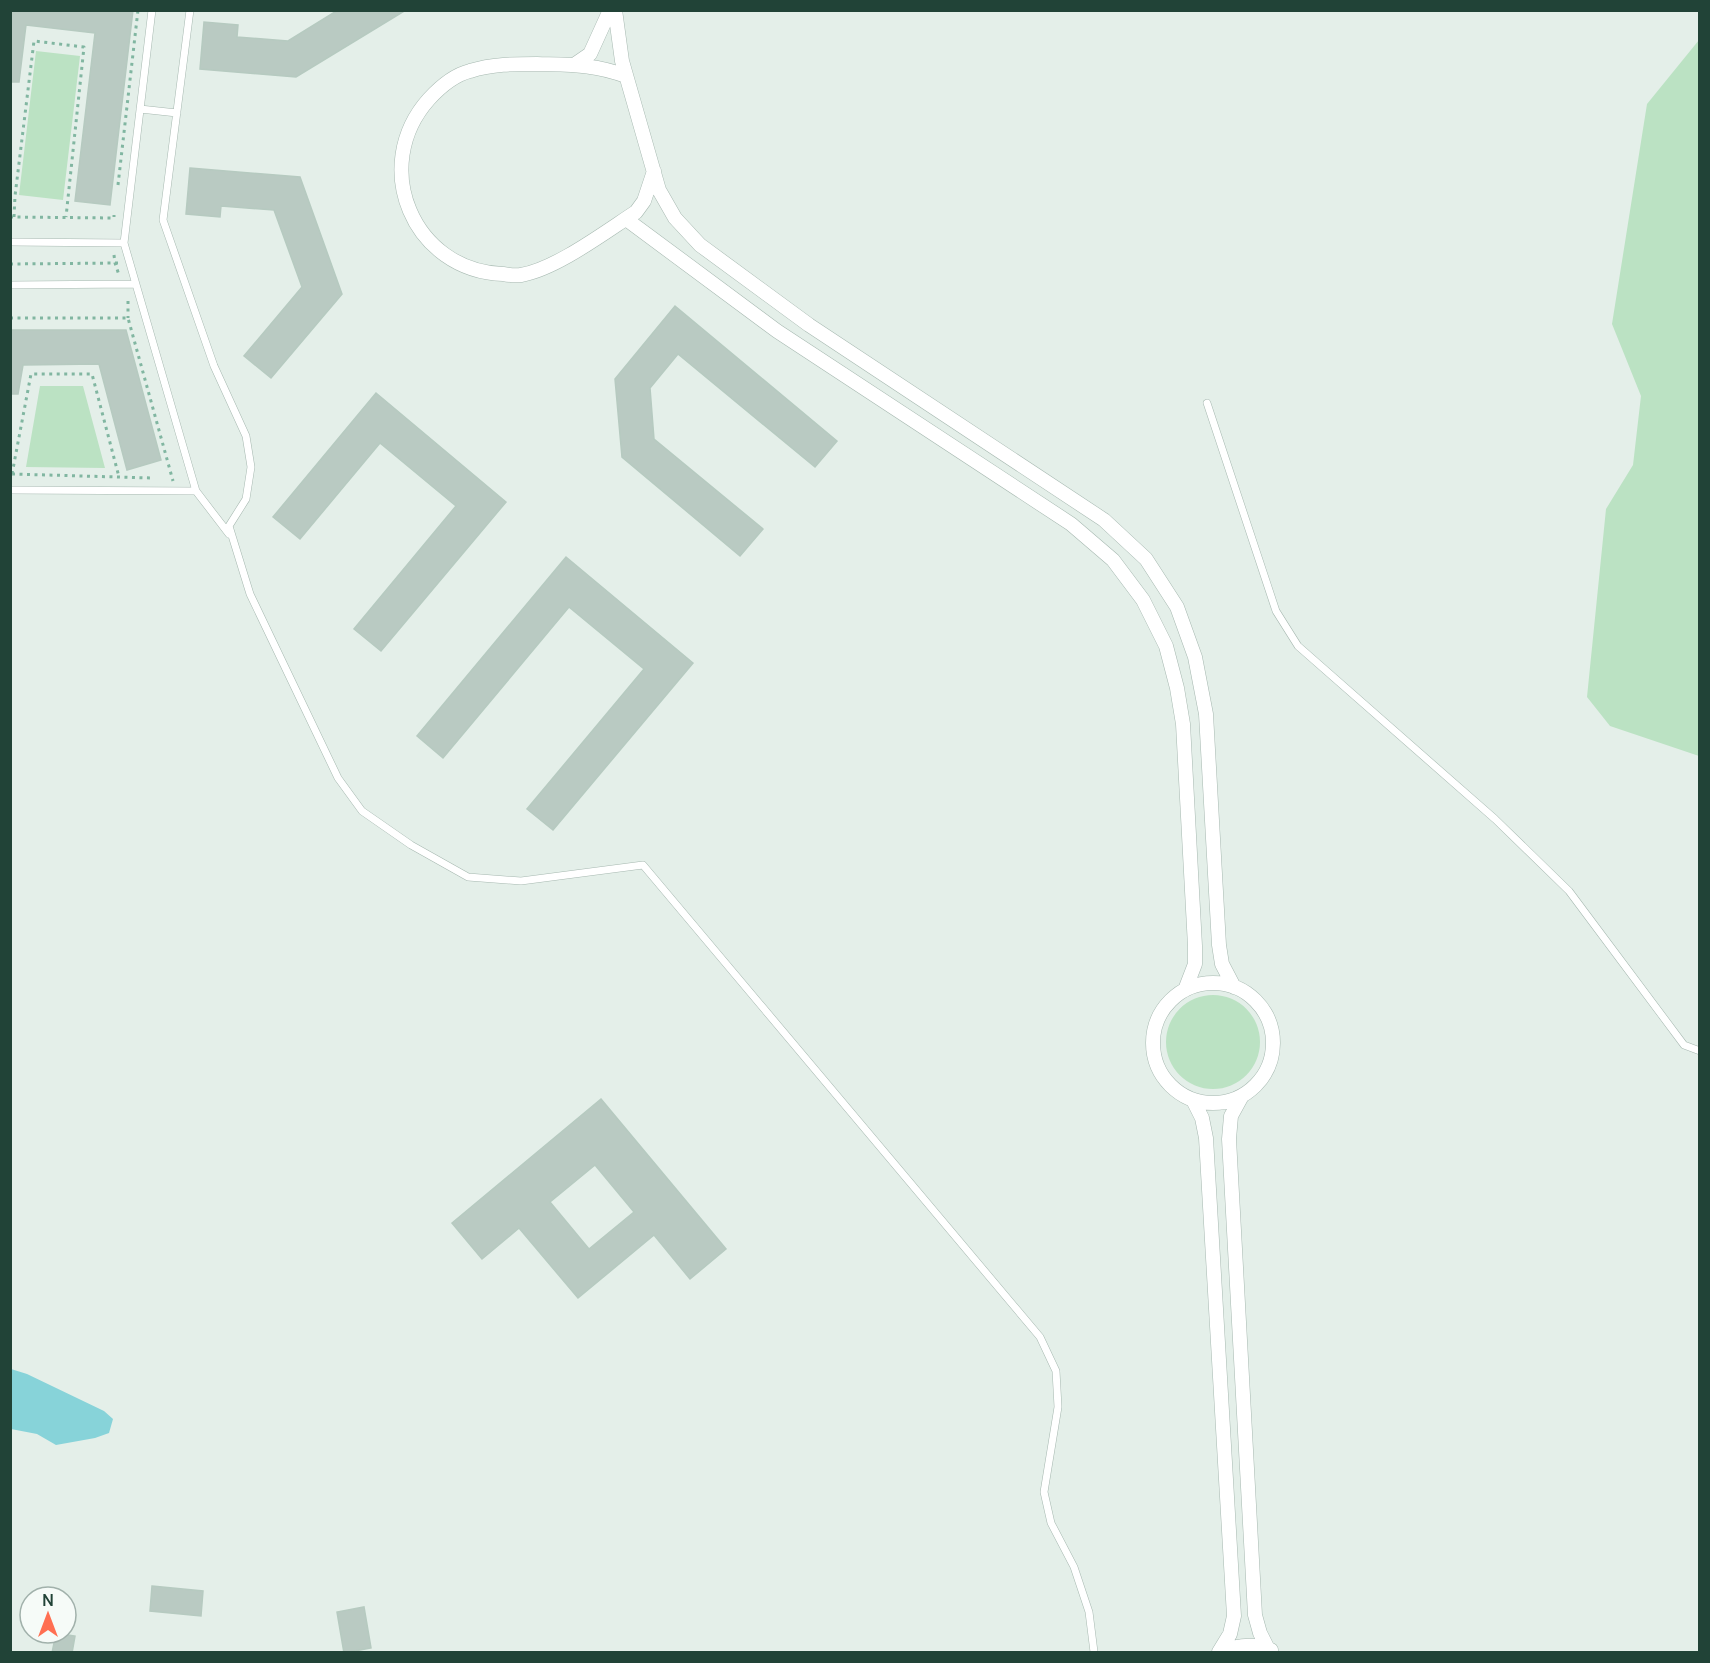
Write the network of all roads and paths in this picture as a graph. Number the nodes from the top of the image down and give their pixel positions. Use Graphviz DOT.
graph roads {
  1 [pos="138,10"];
  2 [pos="152,10"];
  3 [pos="190,10"];
  4 [pos="612,10"];
  5 [pos="574,65"];
  6 [pos="626,76"];
  7 [pos="140,109"];
  8 [pos="177,113"];
  9 [pos="654,171"];
  10 [pos="117,195"];
  11 [pos="115,206"];
  12 [pos="12,217"];
  13 [pos="66,217"];
  14 [pos="626,219"];
  15 [pos="10,242"];
  16 [pos="124,243"];
  17 [pos="130,262"];
  18 [pos="10,264"];
  19 [pos="136,284"];
  20 [pos="10,285"];
  21 [pos="10,318"];
  22 [pos="1207,403"];
  23 [pos="11,474"];
  24 [pos="119,477"];
  25 [pos="172,478"];
  26 [pos="10,490"];
  27 [pos="176,491"];
  28 [pos="196,491"];
  29 [pos="232,539"];
  30 [pos="1234,987"];
  31 [pos="1185,990"];
  32 [pos="1700,1051"];
  33 [pos="1242,1096"];
  34 [pos="1193,1100"];
  35 [pos="1272,1651"];
  36 [pos="1219,1652"];
  37 [pos="1094,1653"];
  1 -- 10 [label="path"];
  2 -- 7 [label="lane"];
  3 -- 8 [label="lane"];
  4 -- 5 [label="street"];
  4 -- 6 [label="street"];
  5 -- 6 [label="street"];
  5 -- 14 [label="street"];
  6 -- 9 [label="street"];
  7 -- 8 [label="lane"];
  7 -- 16 [label="lane"];
  8 -- 29 [label="lane"];
  9 -- 14 [label="street"];
  9 -- 30 [label="street"];
  11 -- 13 [label="path"];
  12 -- 13 [label="path"];
  12 -- 13 [label="path"];
  14 -- 31 [label="street"];
  15 -- 16 [label="lane"];
  16 -- 17 [label="lane"];
  17 -- 18 [label="path"];
  17 -- 19 [label="lane"];
  19 -- 20 [label="lane"];
  19 -- 28 [label="lane"];
  21 -- 25 [label="path"];
  22 -- 32 [label="lane"];
  23 -- 24 [label="path"];
  23 -- 24 [label="path"];
  24 -- 25 [label="path"];
  25 -- 27 [label="path"];
  26 -- 27 [label="lane"];
  27 -- 28 [label="lane"];
  28 -- 29 [label="lane"];
  29 -- 37 [label="lane"];
  30 -- 31 [label="street"];
  30 -- 33 [label="street"];
  31 -- 34 [label="street"];
  33 -- 34 [label="street"];
  33 -- 35 [label="street"];
  34 -- 36 [label="street"];
  35 -- 36 [label="street"];
}
